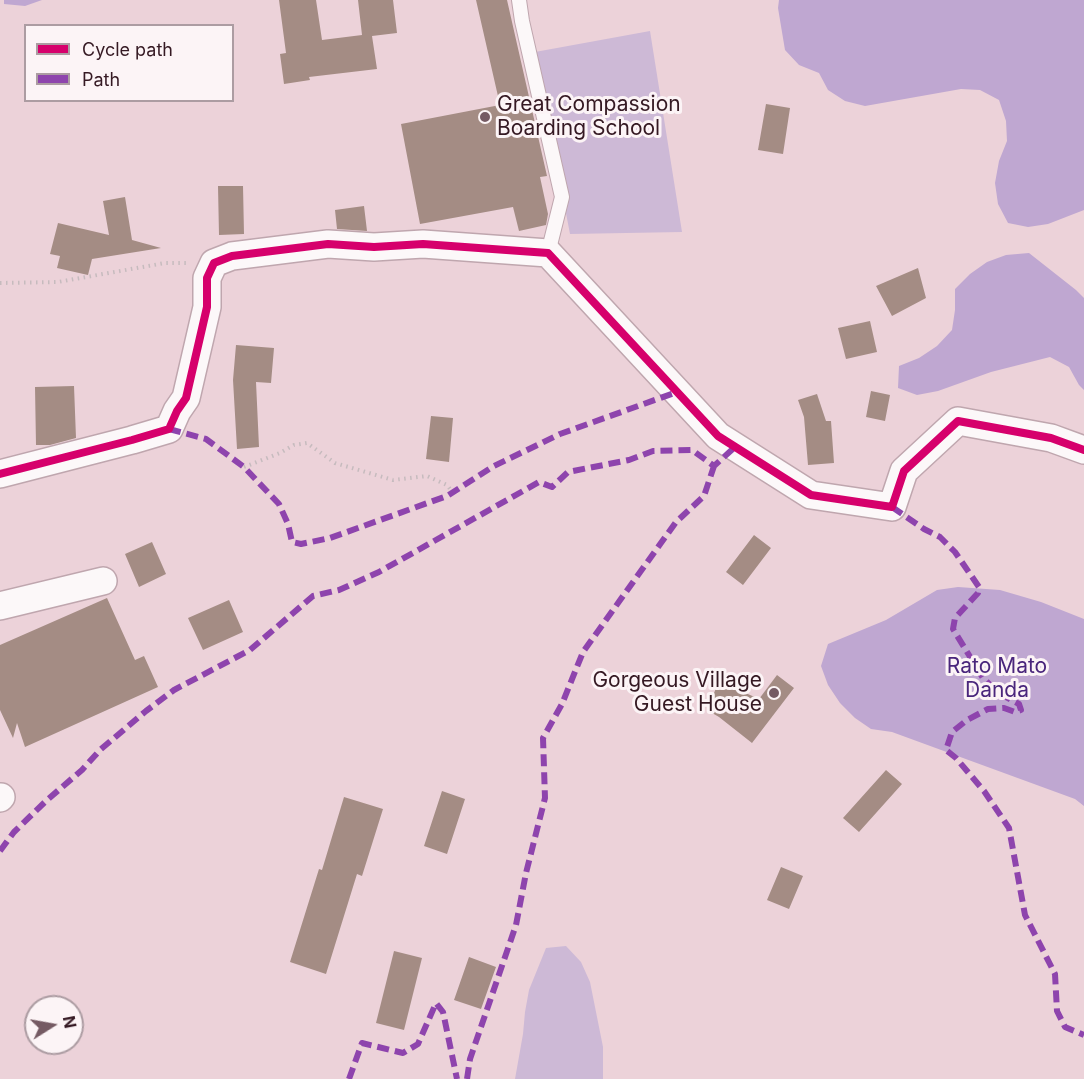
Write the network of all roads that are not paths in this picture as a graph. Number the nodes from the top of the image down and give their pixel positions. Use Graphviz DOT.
graph roads {
  1 [pos="519,0"];
  2 [pos="548,254"];
  3 [pos="1084,450"];
  4 [pos="0,474"];
  5 [pos="103,581"];
  6 [pos="1,603"];
  1 -- 2 [label="lane"];
  2 -- 3 [label="street"];
  2 -- 4 [label="street"];
  5 -- 6 [label="street"];
}
